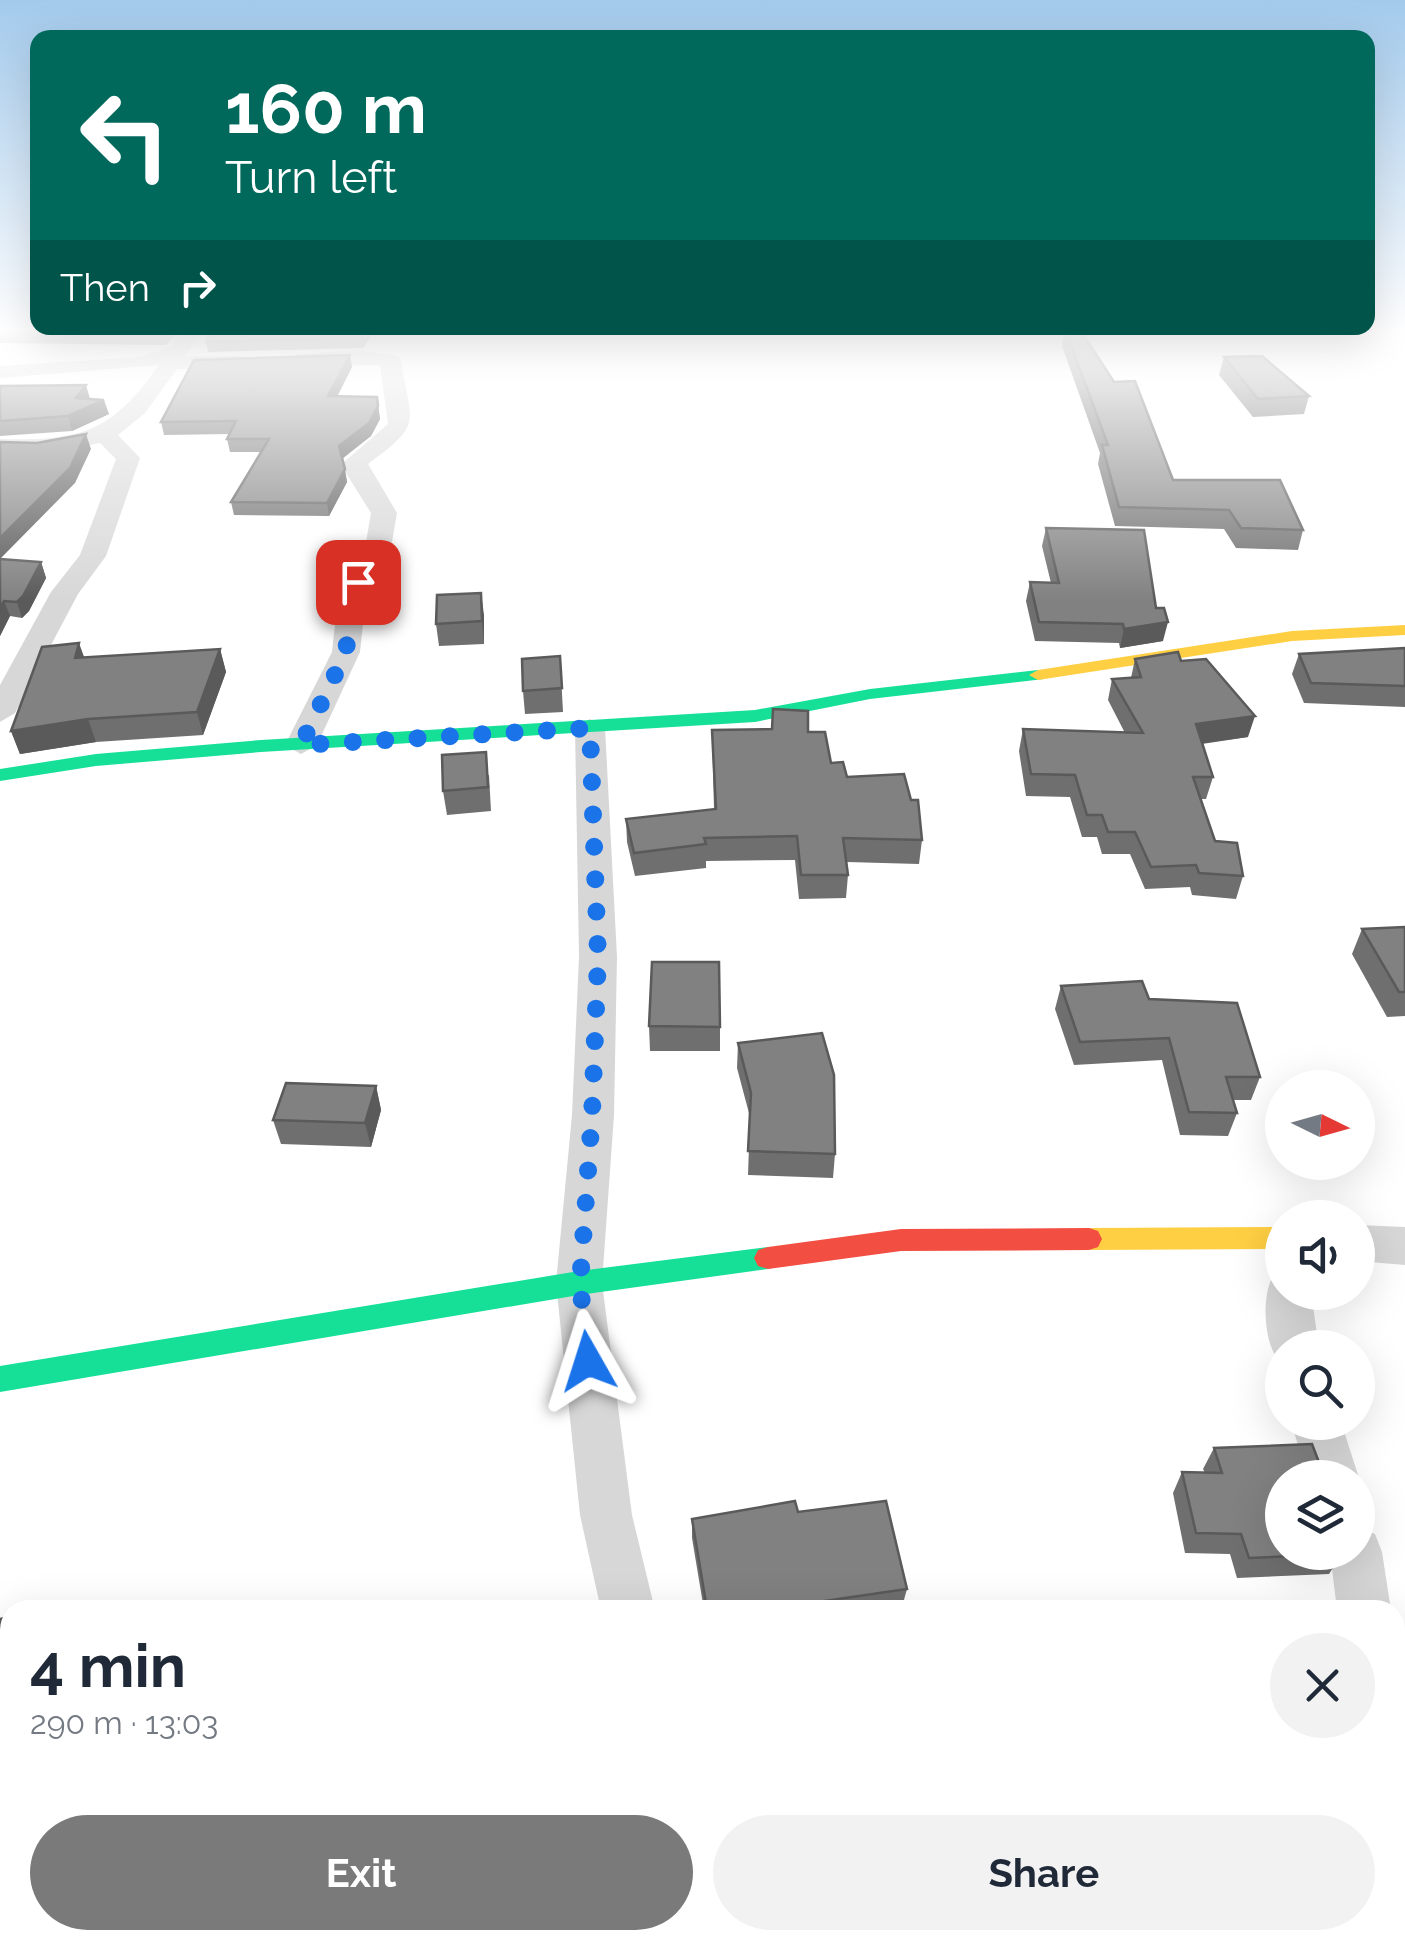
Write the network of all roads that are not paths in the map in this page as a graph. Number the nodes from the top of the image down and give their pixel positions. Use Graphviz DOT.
graph roads {
  1 [pos="130,419"];
  2 [pos="395,419"];
  3 [pos="106,437"];
  4 [pos="0,446"];
  5 [pos="1405,630"];
  6 [pos="0,713"];
  7 [pos="590,728"];
  8 [pos="301,745"];
  9 [pos="0,775"];
  10 [pos="1265,1240"];
  11 [pos="1375,1244"];
  12 [pos="1405,1246"];
  13 [pos="580,1283"];
  14 [pos="0,1380"];
  15 [pos="1358,1570"];
  16 [pos="626,1600"];
  17 [pos="1363,1600"];
  1 -- 3 [label="street"];
  2 -- 8 [label="street"];
  3 -- 4 [label="street"];
  3 -- 6 [label="street"];
  5 -- 7 [label="street"];
  7 -- 8 [label="street"];
  7 -- 13 [label="street"];
  8 -- 9 [label="street"];
  10 -- 13 [label="street"];
  11 -- 12 [label="street"];
  13 -- 14 [label="street"];
  13 -- 16 [label="street"];
  15 -- 17 [label="street"];
}
